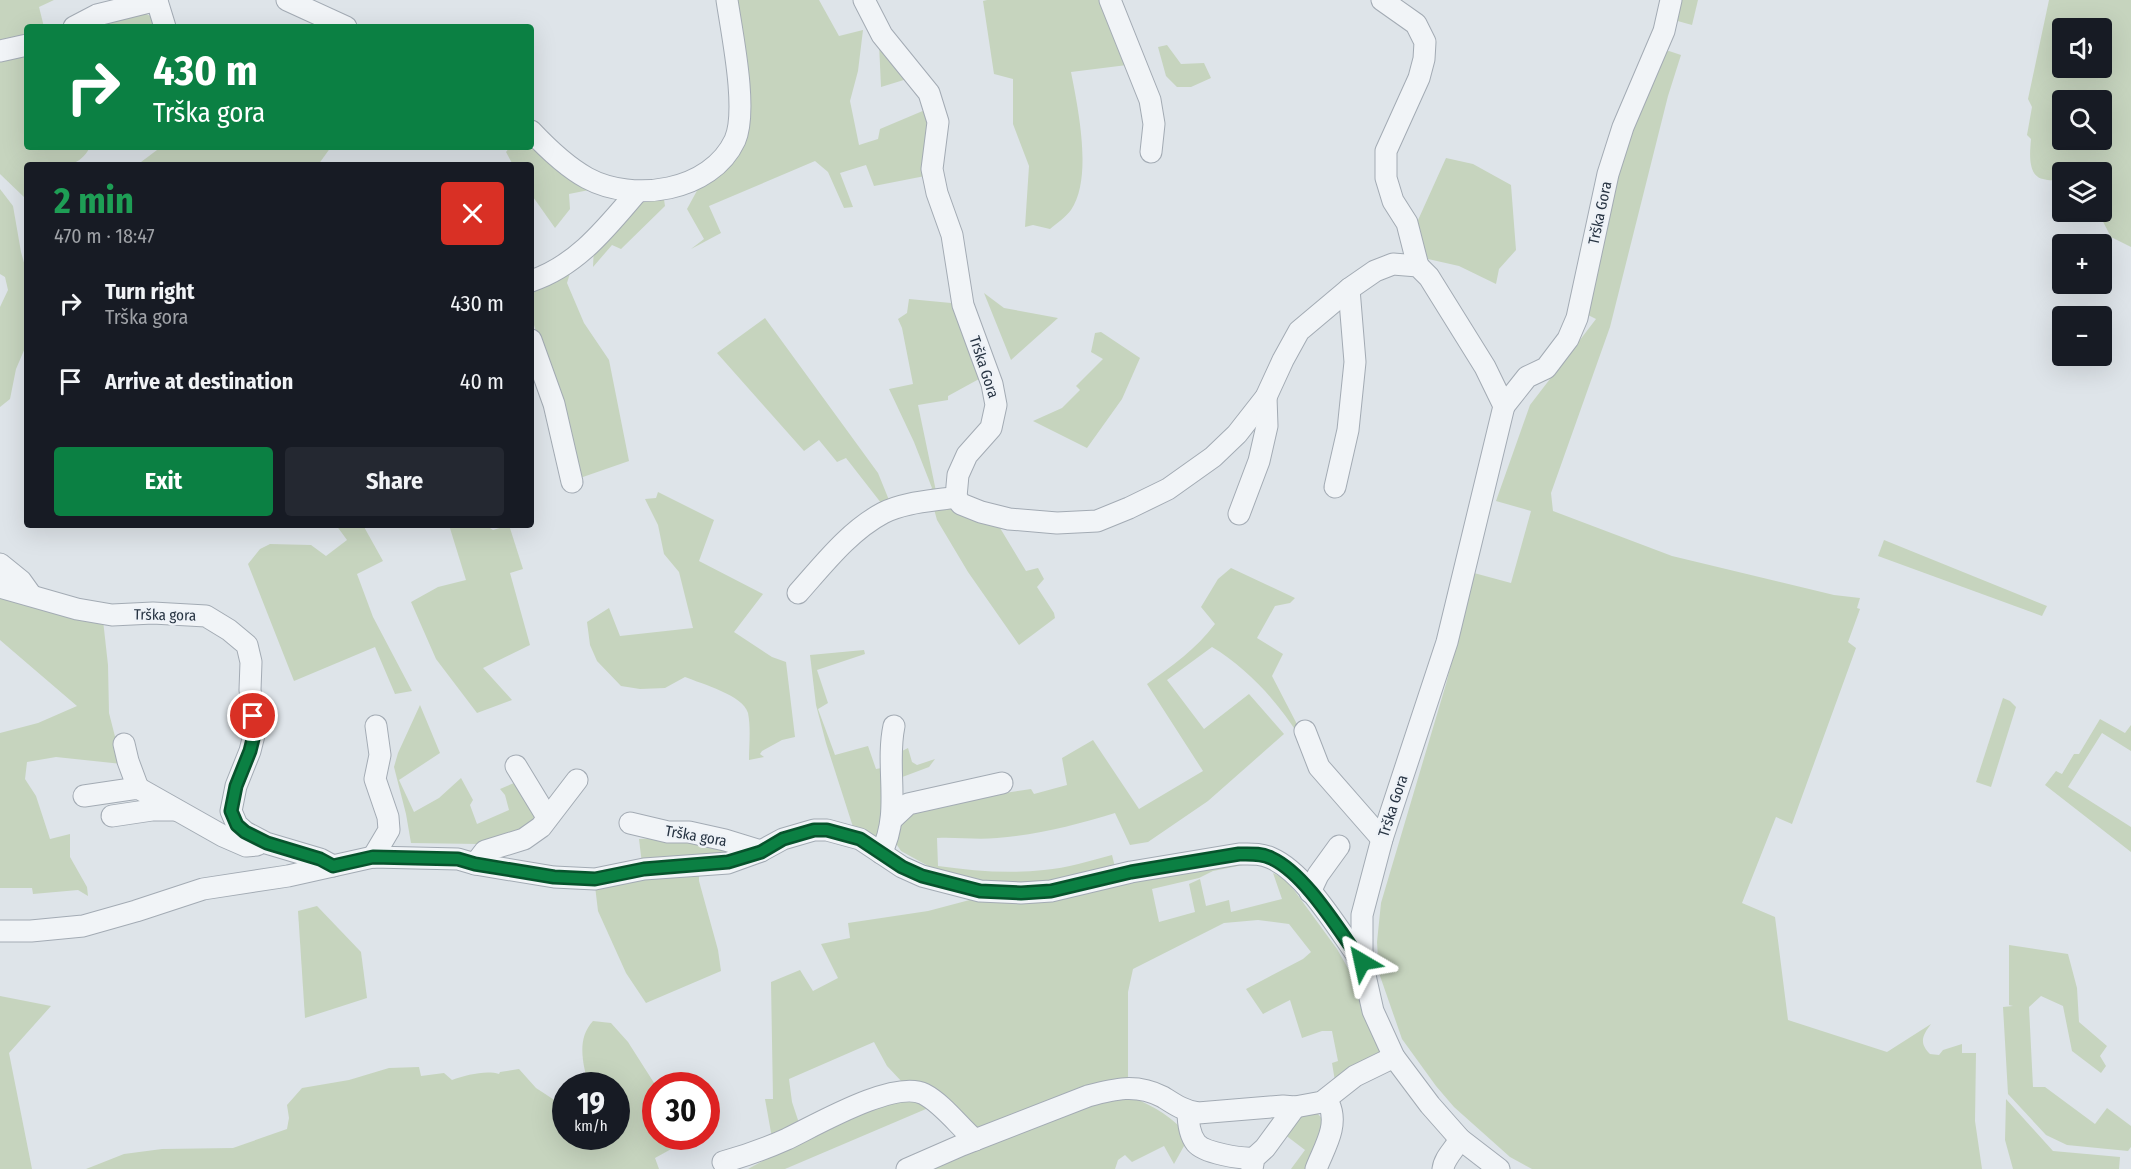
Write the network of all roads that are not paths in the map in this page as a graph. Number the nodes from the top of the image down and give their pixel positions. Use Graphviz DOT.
graph roads {
  1 [pos="157,0"];
  2 [pos="287,0"];
  3 [pos="727,0"];
  4 [pos="864,0"];
  5 [pos="1110,0"];
  6 [pos="1382,0"];
  7 [pos="1671,0"];
  8 [pos="80,24"];
  9 [pos="164,24"];
  10 [pos="339,24"];
  11 [pos="24,46"];
  12 [pos="0,51"];
  13 [pos="534,134"];
  14 [pos="1151,152"];
  15 [pos="637,192"];
  16 [pos="1418,266"];
  17 [pos="534,279"];
  18 [pos="1349,289"];
  19 [pos="534,348"];
  20 [pos="1266,398"];
  21 [pos="1504,406"];
  22 [pos="572,482"];
  23 [pos="1335,487"];
  24 [pos="956,497"];
  25 [pos="1239,514"];
  26 [pos="0,564"];
  27 [pos="0,587"];
  28 [pos="798,593"];
  29 [pos="31,595"];
  30 [pos="376,726"];
  31 [pos="894,726"];
  32 [pos="1305,731"];
  33 [pos="124,744"];
  34 [pos="516,766"];
  35 [pos="577,780"];
  36 [pos="1002,783"];
  37 [pos="138,788"];
  38 [pos="84,796"];
  39 [pos="177,810"];
  40 [pos="112,816"];
  41 [pos="547,817"];
  42 [pos="892,819"];
  43 [pos="630,823"];
  44 [pos="1382,839"];
  45 [pos="267,843"];
  46 [pos="1339,846"];
  47 [pos="761,852"];
  48 [pos="881,853"];
  49 [pos="373,857"];
  50 [pos="475,864"];
  51 [pos="333,866"];
  52 [pos="1310,892"];
  53 [pos="0,931"];
  54 [pos="1362,962"];
  55 [pos="1394,1057"];
  56 [pos="1322,1101"];
  57 [pos="1295,1107"];
  58 [pos="1188,1111"];
  59 [pos="1460,1139"];
  60 [pos="975,1140"];
  61 [pos="723,1162"];
  62 [pos="1253,1164"];
  63 [pos="1436,1167"];
  64 [pos="907,1169"];
  65 [pos="1316,1169"];
  66 [pos="1499,1169"];
  1 -- 8 [label="street"];
  1 -- 9 [label="street"];
  2 -- 10 [label="street"];
  3 -- 15 [label="street"];
  4 -- 24 [label="street, Trška Gora"];
  5 -- 14 [label="street"];
  6 -- 16 [label="street"];
  7 -- 21 [label="street, Trška Gora"];
  11 -- 12 [label="street"];
  13 -- 15 [label="street"];
  15 -- 17 [label="street"];
  16 -- 18 [label="street"];
  16 -- 21 [label="street"];
  18 -- 20 [label="street"];
  18 -- 23 [label="street"];
  19 -- 22 [label="street"];
  20 -- 24 [label="street"];
  20 -- 25 [label="street"];
  21 -- 44 [label="street, Trška Gora"];
  24 -- 28 [label="street"];
  26 -- 29 [label="street"];
  27 -- 29 [label="street, Trška gora"];
  29 -- 45 [label="street, Trška gora"];
  30 -- 49 [label="street"];
  31 -- 42 [label="street"];
  32 -- 44 [label="street"];
  33 -- 37 [label="street"];
  34 -- 41 [label="street"];
  35 -- 41 [label="street"];
  36 -- 42 [label="street"];
  37 -- 38 [label="street"];
  37 -- 39 [label="street, Trška gora"];
  39 -- 40 [label="street"];
  39 -- 45 [label="street, Trška gora"];
  41 -- 50 [label="street"];
  42 -- 48 [label="street"];
  43 -- 47 [label="street, Trška gora"];
  44 -- 54 [label="street, Trška Gora"];
  45 -- 51 [label="street, Trška gora"];
  46 -- 52 [label="street"];
  47 -- 48 [label="street, Trška gora"];
  47 -- 50 [label="street, Trška gora"];
  48 -- 52 [label="street, Trška gora"];
  49 -- 50 [label="street, Trška gora"];
  49 -- 51 [label="street, Trška gora"];
  51 -- 53 [label="street, Trška gora"];
  52 -- 54 [label="street, Trška gora"];
  54 -- 55 [label="street, Trška Gora"];
  55 -- 56 [label="street"];
  55 -- 59 [label="street, Trška Gora"];
  56 -- 57 [label="street"];
  56 -- 65 [label="street"];
  57 -- 58 [label="street"];
  57 -- 62 [label="street"];
  58 -- 60 [label="street"];
  58 -- 62 [label="street"];
  59 -- 63 [label="street"];
  59 -- 66 [label="street, Trška Gora"];
  60 -- 61 [label="street"];
  60 -- 64 [label="street"];
}
